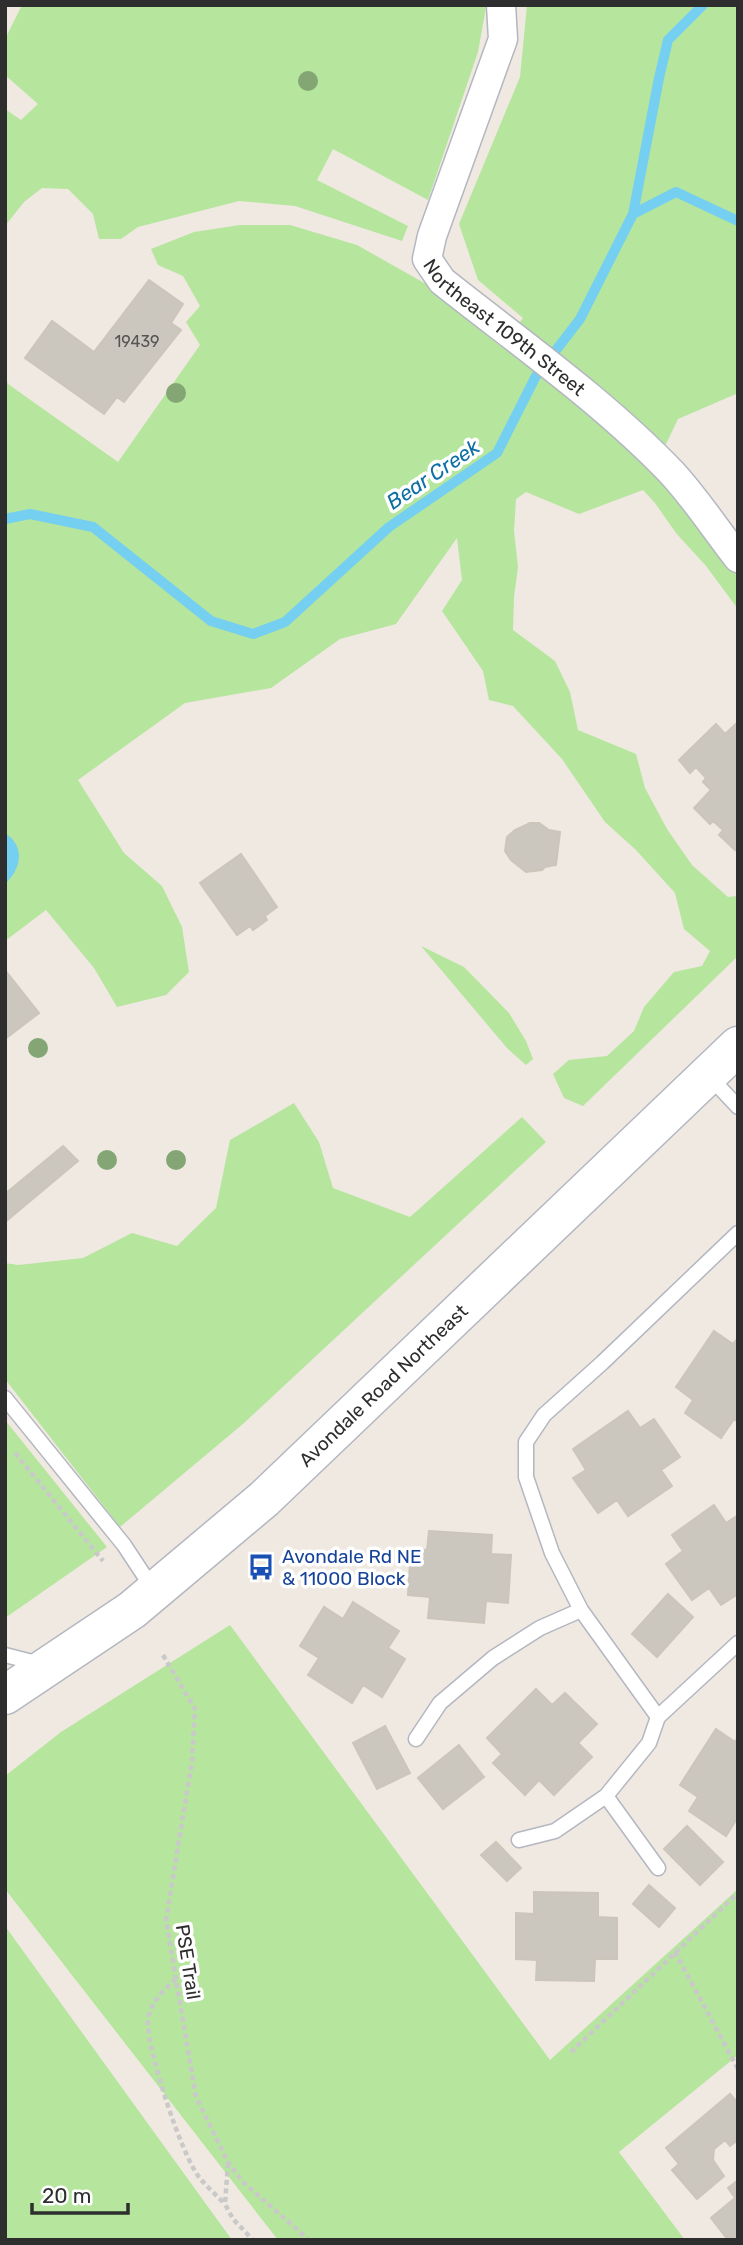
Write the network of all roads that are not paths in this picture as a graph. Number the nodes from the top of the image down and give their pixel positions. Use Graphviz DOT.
graph roads {
  1 [pos="501,5"];
  2 [pos="738,558"];
  3 [pos="738,1046"];
  4 [pos="707,1074"];
  5 [pos="738,1107"];
  6 [pos="738,1233"];
  7 [pos="5,1398"];
  8 [pos="155,1593"];
  9 [pos="581,1610"];
  10 [pos="738,1643"];
  11 [pos="5,1655"];
  12 [pos="48,1666"];
  13 [pos="5,1695"];
  14 [pos="658,1717"];
  15 [pos="416,1739"];
  16 [pos="606,1796"];
  17 [pos="519,1840"];
  18 [pos="658,1868"];
  1 -- 2 [label="street, Northeast 109th Street"];
  3 -- 4 [label="main road, Avondale Road Northeast"];
  4 -- 5 [label="lane"];
  4 -- 8 [label="main road, Avondale Road Northeast"];
  6 -- 9 [label="lane"];
  7 -- 8 [label="lane"];
  8 -- 12 [label="main road, Avondale Road Northeast"];
  9 -- 14 [label="lane"];
  9 -- 15 [label="lane"];
  10 -- 14 [label="lane"];
  11 -- 12 [label="lane"];
  12 -- 13 [label="main road, Avondale Road Northeast"];
  14 -- 16 [label="lane"];
  16 -- 17 [label="lane"];
  16 -- 18 [label="lane"];
}
